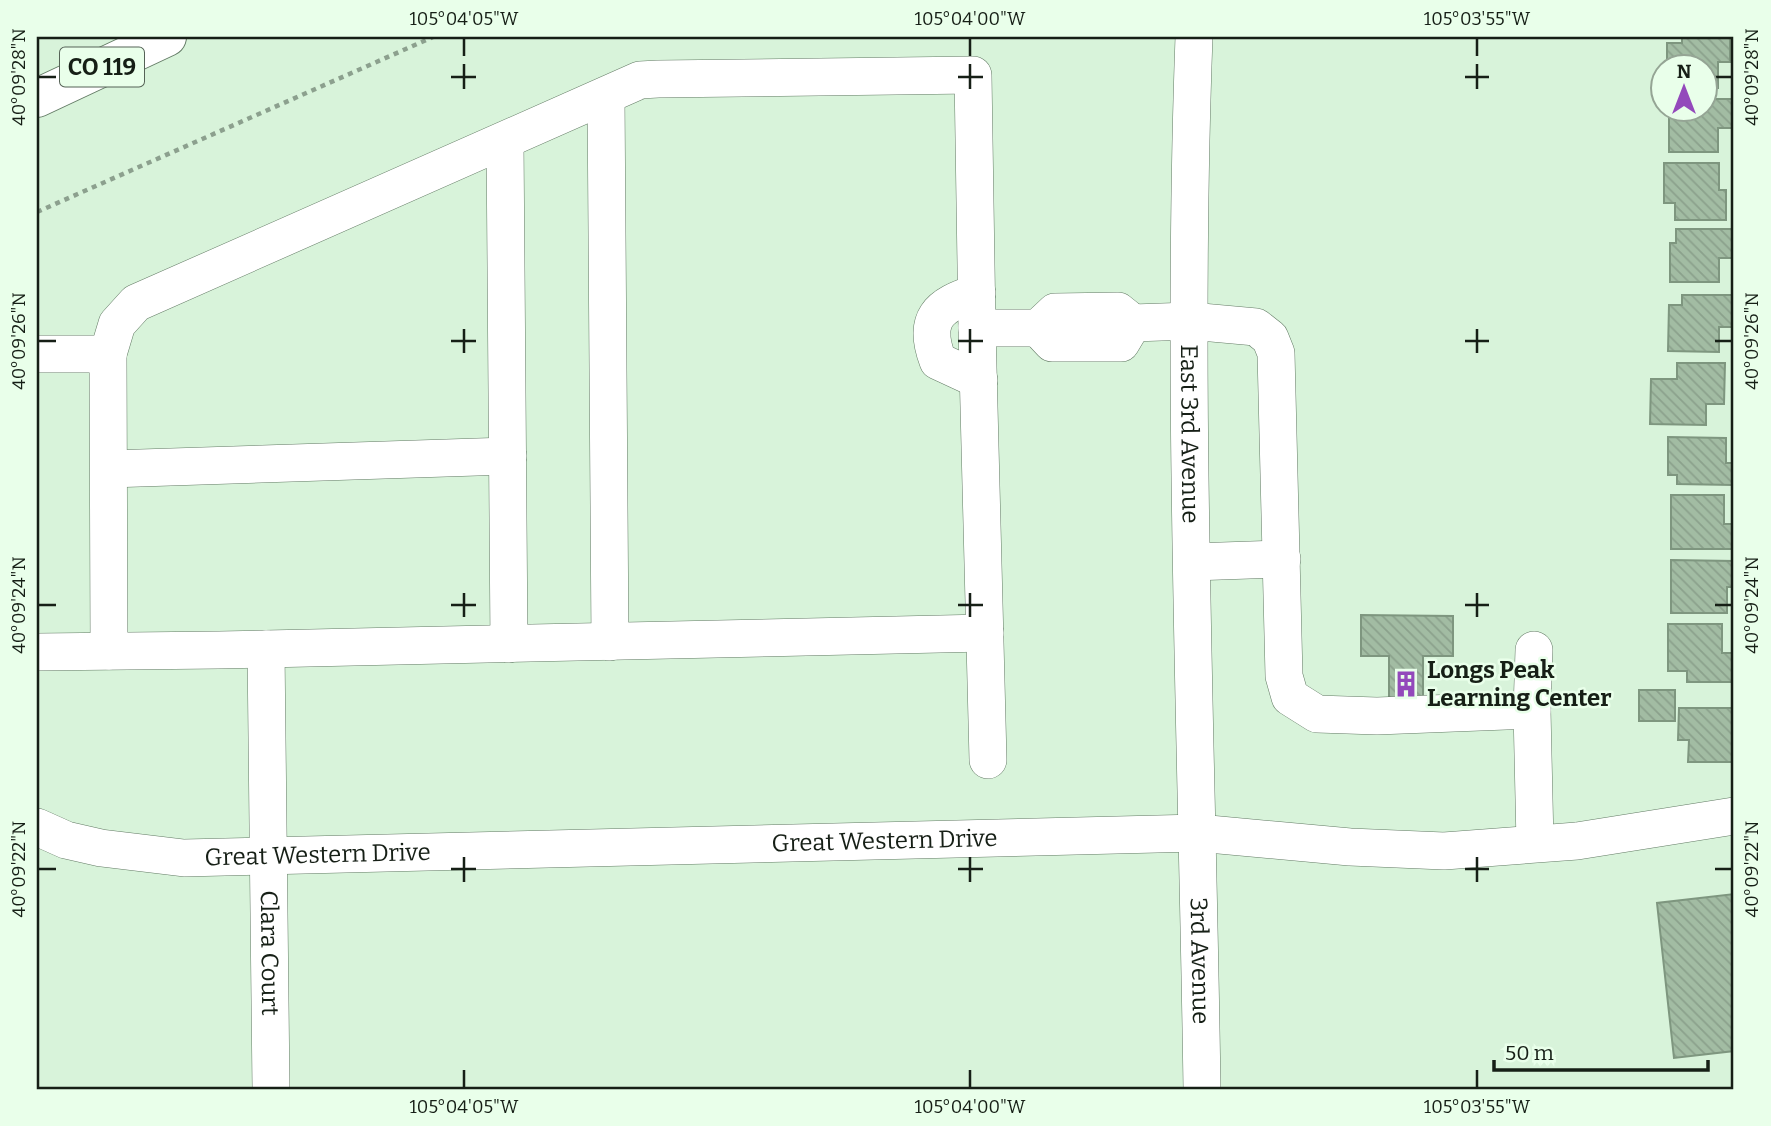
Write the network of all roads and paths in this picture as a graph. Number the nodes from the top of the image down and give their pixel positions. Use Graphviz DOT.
graph roads {
  1 [pos="167,37"];
  2 [pos="433,37"];
  3 [pos="1194,37"];
  4 [pos="606,96"];
  5 [pos="37,98"];
  6 [pos="505,141"];
  7 [pos="37,212"];
  8 [pos="977,311"];
  9 [pos="1190,321"];
  10 [pos="37,354"];
  11 [pos="108,354"];
  12 [pos="508,456"];
  13 [pos="109,470"];
  14 [pos="1282,559"];
  15 [pos="1192,562"];
  16 [pos="985,633"];
  17 [pos="610,642"];
  18 [pos="509,643"];
  19 [pos="266,649"];
  20 [pos="1534,650"];
  21 [pos="109,651"];
  22 [pos="37,652"];
  23 [pos="1532,710"];
  24 [pos="988,760"];
  25 [pos="1734,816"];
  26 [pos="37,827"];
  27 [pos="1198,833"];
  28 [pos="1535,843"];
  29 [pos="268,857"];
  30 [pos="271,1089"];
  31 [pos="1202,1089"];
  1 -- 5 [label="highway, CO 119"];
  2 -- 7 [label="path"];
  3 -- 9 [label="street, East 3rd Avenue"];
  4 -- 6 [label="street"];
  4 -- 8 [label="street"];
  4 -- 17 [label="street"];
  6 -- 11 [label="street"];
  6 -- 12 [label="street"];
  8 -- 9 [label="street"];
  8 -- 16 [label="street"];
  9 -- 14 [label="street"];
  9 -- 15 [label="street, East 3rd Avenue"];
  10 -- 11 [label="street"];
  11 -- 13 [label="street"];
  12 -- 13 [label="street"];
  12 -- 18 [label="street"];
  13 -- 21 [label="street"];
  14 -- 15 [label="street"];
  14 -- 23 [label="street"];
  15 -- 27 [label="street, East 3rd Avenue"];
  16 -- 17 [label="street"];
  16 -- 24 [label="street"];
  17 -- 18 [label="street"];
  18 -- 19 [label="street"];
  19 -- 21 [label="street"];
  19 -- 29 [label="street, Clara Court"];
  20 -- 23 [label="street"];
  21 -- 22 [label="street"];
  23 -- 28 [label="street"];
  25 -- 28 [label="street, Great Western Drive"];
  26 -- 29 [label="street, Great Western Drive"];
  27 -- 28 [label="street, Great Western Drive"];
  27 -- 29 [label="street, Great Western Drive"];
  27 -- 31 [label="street, 3rd Avenue"];
  29 -- 30 [label="street, Clara Court"];
}
